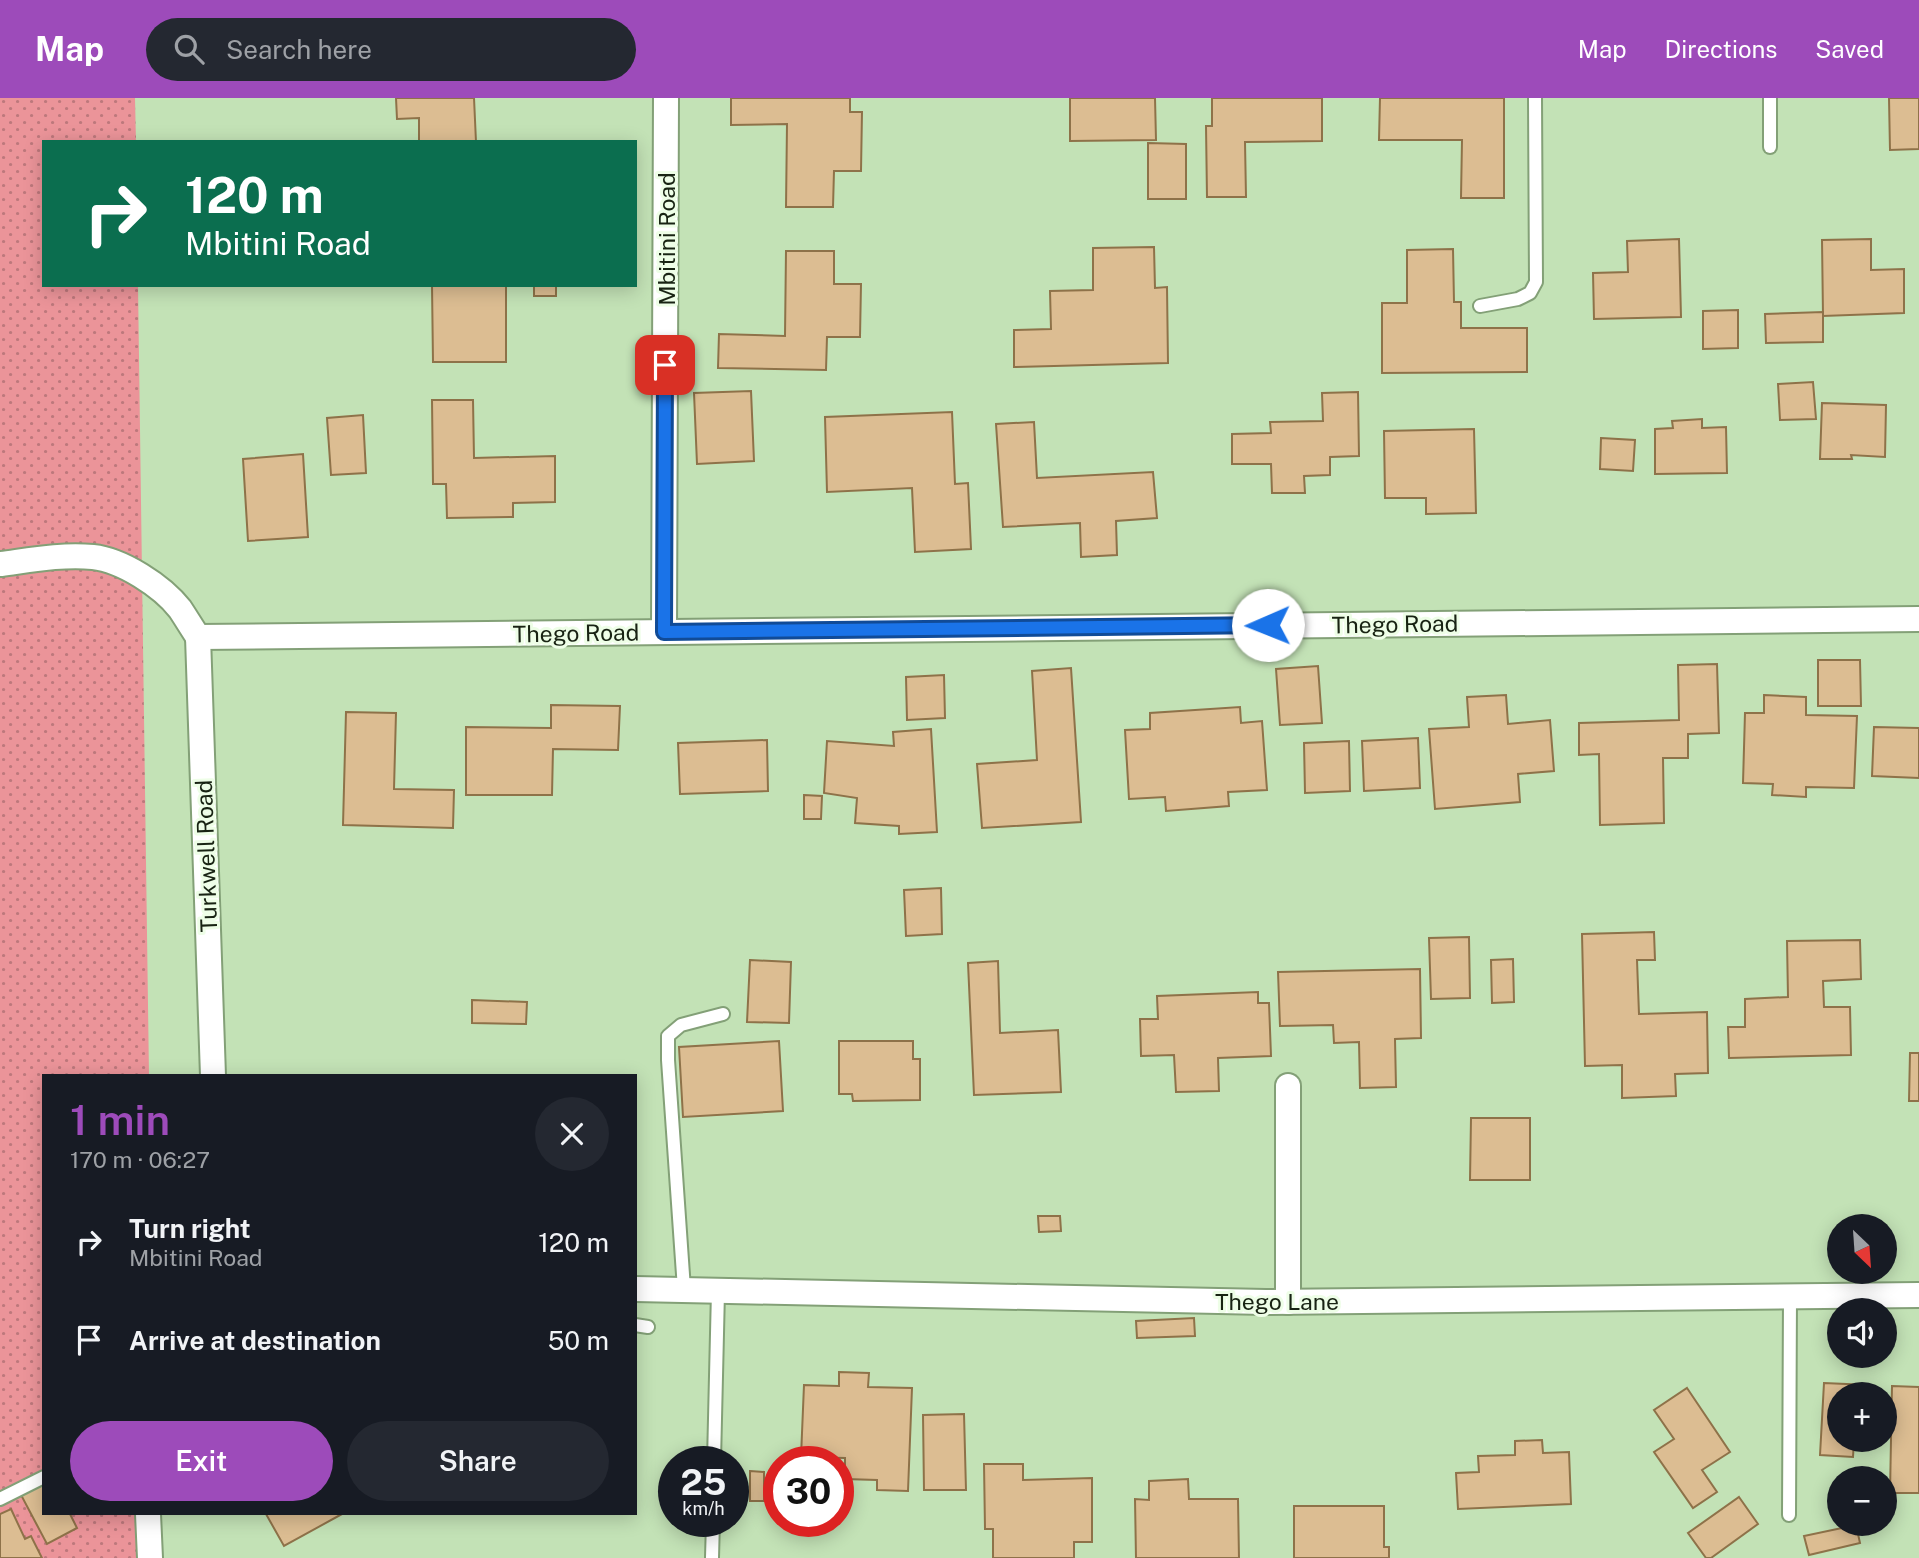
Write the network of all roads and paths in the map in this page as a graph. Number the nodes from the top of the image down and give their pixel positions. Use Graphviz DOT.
graph roads {
  1 [pos="666,98"];
  2 [pos="1535,98"];
  3 [pos="1770,98"];
  4 [pos="1770,147"];
  5 [pos="1480,306"];
  6 [pos="1,564"];
  7 [pos="1919,619"];
  8 [pos="664,632"];
  9 [pos="198,637"];
  10 [pos="723,1014"];
  11 [pos="213,1074"];
  12 [pos="1288,1086"];
  13 [pos="637,1289"];
  14 [pos="684,1289"];
  15 [pos="718,1290"];
  16 [pos="1919,1295"];
  17 [pos="1790,1297"];
  18 [pos="1288,1302"];
  19 [pos="715,1446"];
  20 [pos="42,1478"];
  21 [pos="0,1499"];
  22 [pos="148,1515"];
  23 [pos="1789,1515"];
  24 [pos="713,1537"];
  25 [pos="150,1558"];
  26 [pos="712,1558"];
  1 -- 8 [label="street, Mbitini Road"];
  2 -- 5 [label="lane"];
  3 -- 4 [label="lane"];
  6 -- 9 [label="street"];
  7 -- 8 [label="street, Thego Road"];
  8 -- 9 [label="street, Thego Road"];
  9 -- 11 [label="street, Turkwell Road"];
  10 -- 14 [label="lane"];
  12 -- 18 [label="street"];
  13 -- 14 [label="street, Thego Lane"];
  14 -- 15 [label="street, Thego Lane"];
  15 -- 18 [label="street, Thego Lane"];
  15 -- 19 [label="lane"];
  16 -- 17 [label="street, Thego Lane"];
  17 -- 18 [label="street, Thego Lane"];
  17 -- 23 [label="lane"];
  20 -- 21 [label="lane"];
  22 -- 25 [label="street"];
  24 -- 26 [label="lane"];
}
